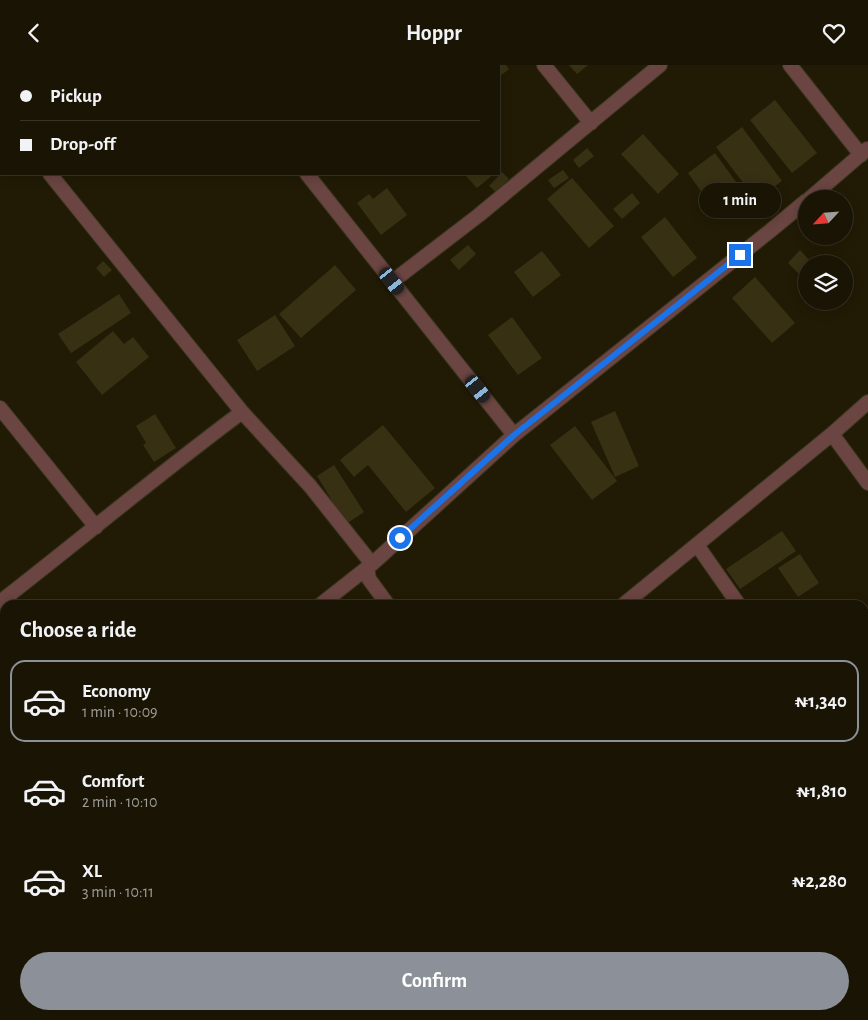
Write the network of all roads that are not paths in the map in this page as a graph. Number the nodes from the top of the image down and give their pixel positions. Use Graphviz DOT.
graph roads {
  1 [pos="544,65"];
  2 [pos="660,65"];
  3 [pos="790,65"];
  4 [pos="591,123"];
  5 [pos="864,152"];
  6 [pos="51,175"];
  7 [pos="308,175"];
  8 [pos="820,190"];
  9 [pos="798,208"];
  10 [pos="392,281"];
  11 [pos="868,402"];
  12 [pos="0,408"];
  13 [pos="242,412"];
  14 [pos="832,434"];
  15 [pos="514,435"];
  16 [pos="868,483"];
  17 [pos="96,527"];
  18 [pos="696,545"];
  19 [pos="372,564"];
  20 [pos="3,600"];
  21 [pos="326,600"];
  22 [pos="384,600"];
  23 [pos="630,600"];
  24 [pos="736,600"];
  1 -- 4 [label="street"];
  2 -- 4 [label="street"];
  3 -- 5 [label="street"];
  4 -- 10 [label="street"];
  5 -- 8 [label="street"];
  6 -- 13 [label="street"];
  7 -- 10 [label="street"];
  9 -- 15 [label="street"];
  10 -- 15 [label="street"];
  11 -- 14 [label="street"];
  12 -- 17 [label="street"];
  13 -- 17 [label="street"];
  13 -- 19 [label="street"];
  14 -- 16 [label="street"];
  14 -- 18 [label="street"];
  15 -- 19 [label="street"];
  17 -- 20 [label="street"];
  18 -- 23 [label="street"];
  18 -- 24 [label="street"];
  19 -- 21 [label="street"];
  19 -- 22 [label="street"];
}
